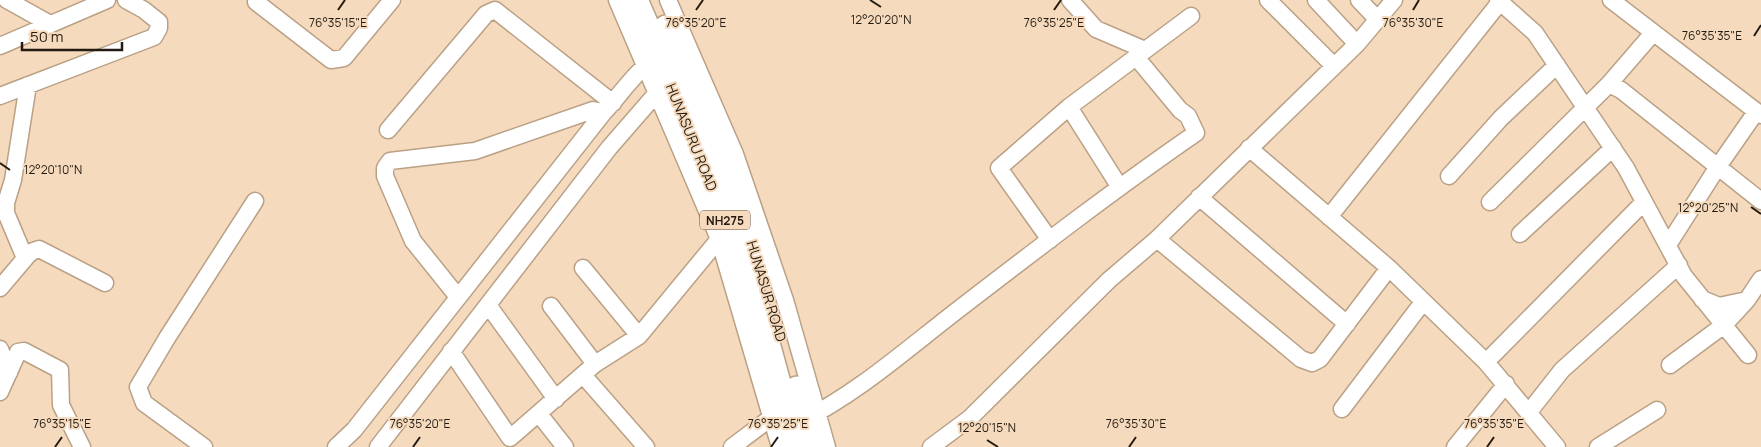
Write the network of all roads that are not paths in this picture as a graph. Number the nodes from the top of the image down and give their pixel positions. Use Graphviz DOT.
graph roads {
  1 [pos="7,0"];
  2 [pos="107,0"];
  3 [pos="126,0"];
  4 [pos="392,0"];
  5 [pos="617,0"];
  6 [pos="636,0"];
  7 [pos="654,0"];
  8 [pos="668,0"];
  9 [pos="1070,0"];
  10 [pos="1268,0"];
  11 [pos="1316,0"];
  12 [pos="1359,0"];
  13 [pos="1394,0"];
  14 [pos="1611,0"];
  15 [pos="1499,1"];
  16 [pos="256,2"];
  17 [pos="1191,16"];
  18 [pos="1378,20"];
  19 [pos="50,24"];
  20 [pos="1653,33"];
  21 [pos="1357,44"];
  22 [pos="0,46"];
  23 [pos="1141,54"];
  24 [pos="1557,64"];
  25 [pos="1334,66"];
  26 [pos="665,69"];
  27 [pos="1609,84"];
  28 [pos="28,86"];
  29 [pos="0,96"];
  30 [pos="1586,105"];
  31 [pos="1069,107"];
  32 [pos="608,108"];
  33 [pos="1759,114"];
  34 [pos="388,130"];
  35 [pos="1249,148"];
  36 [pos="1613,148"];
  37 [pos="1717,168"];
  38 [pos="1449,176"];
  39 [pos="1119,186"];
  40 [pos="1199,197"];
  41 [pos="255,201"];
  42 [pos="1761,201"];
  43 [pos="1490,202"];
  44 [pos="1644,202"];
  45 [pos="1329,217"];
  46 [pos="1520,234"];
  47 [pos="725,237"];
  48 [pos="1050,240"];
  49 [pos="1157,240"];
  50 [pos="1668,245"];
  51 [pos="25,258"];
  52 [pos="1679,265"];
  53 [pos="583,268"];
  54 [pos="1389,268"];
  55 [pos="1761,279"];
  56 [pos="105,284"];
  57 [pos="0,288"];
  58 [pos="458,297"];
  59 [pos="1702,299"];
  60 [pos="1747,300"];
  61 [pos="1423,302"];
  62 [pos="488,306"];
  63 [pos="551,306"];
  64 [pos="1347,324"];
  65 [pos="1724,326"];
  66 [pos="639,336"];
  67 [pos="0,349"];
  68 [pos="451,351"];
  69 [pos="1748,355"];
  70 [pos="1486,362"];
  71 [pos="1670,365"];
  72 [pos="589,369"];
  73 [pos="9,373"];
  74 [pos="1506,384"];
  75 [pos="0,392"];
  76 [pos="556,399"];
  77 [pos="1342,409"];
  78 [pos="1657,410"];
  79 [pos="1530,412"];
  80 [pos="539,414"];
  81 [pos="792,426"];
  82 [pos="504,442"];
  83 [pos="82,447"];
  84 [pos="204,447"];
  85 [pos="336,447"];
  86 [pos="378,447"];
  87 [pos="565,447"];
  88 [pos="646,447"];
  89 [pos="732,447"];
  90 [pos="813,447"];
  91 [pos="827,447"];
  92 [pos="931,447"];
  93 [pos="1455,447"];
  94 [pos="1557,447"];
  95 [pos="1598,447"];
  1 -- 19 [label="street"];
  2 -- 19 [label="street"];
  3 -- 28 [label="street"];
  4 -- 16 [label="street"];
  5 -- 26 [label="street"];
  6 -- 26 [label="highway, HUNASURU ROAD / NH275"];
  7 -- 26 [label="highway, HUNASUR ROAD / NH275"];
  8 -- 81 [label="street"];
  9 -- 23 [label="street"];
  10 -- 25 [label="street"];
  11 -- 21 [label="street"];
  12 -- 18 [label="street"];
  13 -- 18 [label="street"];
  14 -- 20 [label="street"];
  15 -- 24 [label="street"];
  15 -- 45 [label="street"];
  17 -- 23 [label="street"];
  18 -- 21 [label="street"];
  19 -- 22 [label="street"];
  20 -- 27 [label="street"];
  20 -- 33 [label="street"];
  21 -- 25 [label="street"];
  23 -- 31 [label="street"];
  23 -- 39 [label="street"];
  24 -- 30 [label="street"];
  24 -- 38 [label="street"];
  25 -- 35 [label="street"];
  26 -- 32 [label="street"];
  26 -- 47 [label="highway, HUNASURU ROAD / NH275"];
  26 -- 62 [label="street"];
  26 -- 81 [label="highway, HUNASUR ROAD / NH275"];
  27 -- 30 [label="street"];
  27 -- 37 [label="street"];
  28 -- 29 [label="street"];
  28 -- 51 [label="street"];
  30 -- 36 [label="street"];
  30 -- 43 [label="street"];
  31 -- 39 [label="street"];
  31 -- 48 [label="street"];
  32 -- 34 [label="street"];
  32 -- 58 [label="street"];
  32 -- 58 [label="street"];
  33 -- 37 [label="street"];
  35 -- 40 [label="street"];
  35 -- 45 [label="street"];
  36 -- 44 [label="street"];
  36 -- 46 [label="street"];
  37 -- 42 [label="street"];
  37 -- 50 [label="street"];
  39 -- 48 [label="street"];
  40 -- 49 [label="street"];
  40 -- 64 [label="street"];
  41 -- 84 [label="street"];
  44 -- 50 [label="street"];
  44 -- 70 [label="street"];
  45 -- 54 [label="street"];
  47 -- 66 [label="street"];
  47 -- 81 [label="highway, HUNASURU ROAD / NH275"];
  48 -- 81 [label="street"];
  49 -- 64 [label="street"];
  49 -- 92 [label="street"];
  50 -- 52 [label="street"];
  51 -- 56 [label="street"];
  51 -- 57 [label="street"];
  52 -- 59 [label="street"];
  52 -- 79 [label="street"];
  53 -- 66 [label="street"];
  54 -- 61 [label="street"];
  54 -- 64 [label="street"];
  55 -- 60 [label="street"];
  58 -- 85 [label="street"];
  59 -- 60 [label="street"];
  59 -- 65 [label="street"];
  60 -- 65 [label="street"];
  61 -- 70 [label="street"];
  61 -- 77 [label="street"];
  62 -- 68 [label="street"];
  62 -- 76 [label="street"];
  63 -- 72 [label="street"];
  65 -- 69 [label="street"];
  65 -- 71 [label="street"];
  66 -- 72 [label="street"];
  67 -- 73 [label="street"];
  68 -- 82 [label="street"];
  68 -- 86 [label="street"];
  70 -- 74 [label="street"];
  72 -- 76 [label="street"];
  72 -- 88 [label="street"];
  73 -- 75 [label="street"];
  73 -- 83 [label="street"];
  74 -- 79 [label="street"];
  74 -- 93 [label="street"];
  76 -- 80 [label="street"];
  78 -- 95 [label="street"];
  79 -- 94 [label="street"];
  80 -- 82 [label="street"];
  80 -- 87 [label="street"];
  81 -- 89 [label="street"];
  81 -- 90 [label="highway, HUNASUR ROAD / NH275"];
  81 -- 91 [label="street"];
}
